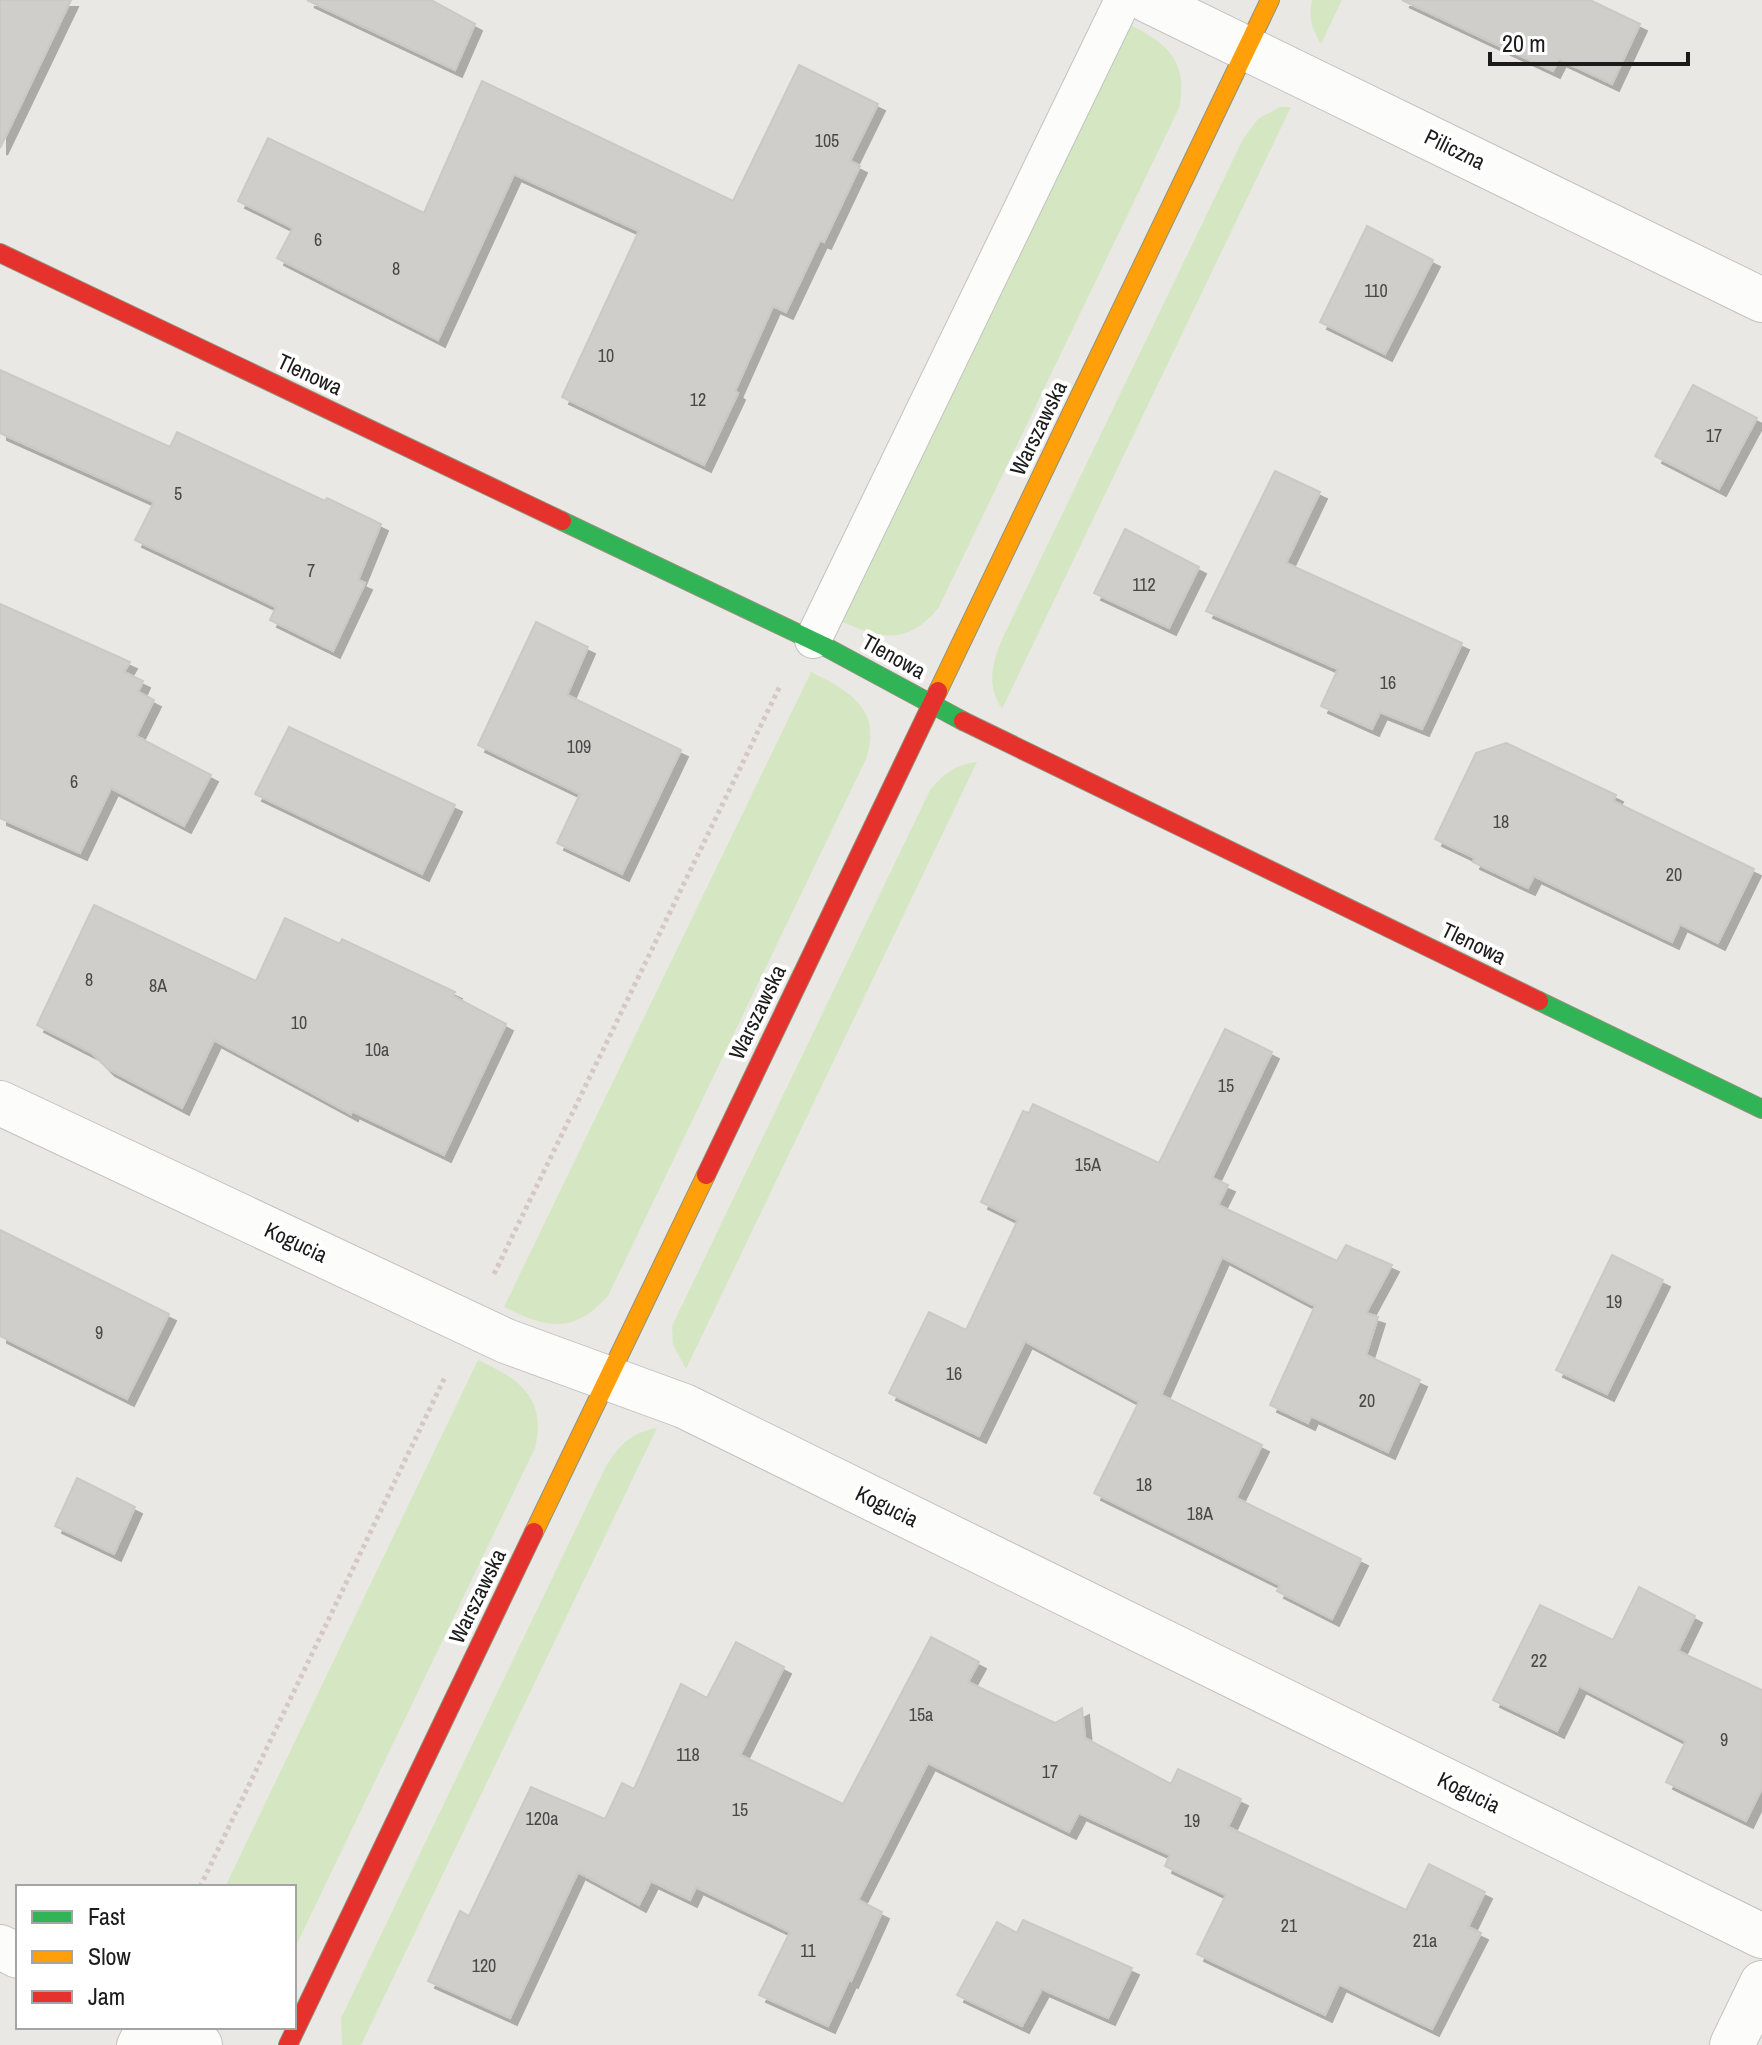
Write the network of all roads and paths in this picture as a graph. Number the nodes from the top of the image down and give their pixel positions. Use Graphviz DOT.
graph roads {
  1 [pos="1123,0"];
  2 [pos="1147,0"];
  3 [pos="1270,0"];
  4 [pos="1247,48"];
  5 [pos="0,253"];
  6 [pos="1762,300"];
  7 [pos="813,640"];
  8 [pos="932,704"];
  9 [pos="0,1103"];
  10 [pos="1762,1109"];
  11 [pos="470,1324"];
  12 [pos="608,1379"];
  13 [pos="201,1885"];
  14 [pos="1762,1936"];
  15 [pos="1762,1983"];
  16 [pos="296,2028"];
  17 [pos="167,2029"];
  18 [pos="200,2045"];
  19 [pos="1732,2045"];
  1 -- 7 [label="lane"];
  2 -- 4 [label="street, Piliczna"];
  3 -- 4 [label="street, Warszawska"];
  4 -- 6 [label="street, Piliczna"];
  4 -- 8 [label="street, Warszawska"];
  5 -- 7 [label="street, Tlenowa"];
  7 -- 8 [label="street, Tlenowa"];
  7 -- 11 [label="path"];
  8 -- 10 [label="street, Tlenowa"];
  8 -- 12 [label="street, Warszawska"];
  9 -- 11 [label="street, Kogucia"];
  11 -- 12 [label="street, Kogucia"];
  11 -- 13 [label="path"];
  12 -- 14 [label="street, Kogucia"];
  12 -- 16 [label="street, Warszawska"];
  15 -- 19 [label="street"];
  17 -- 18 [label="street"];
}
